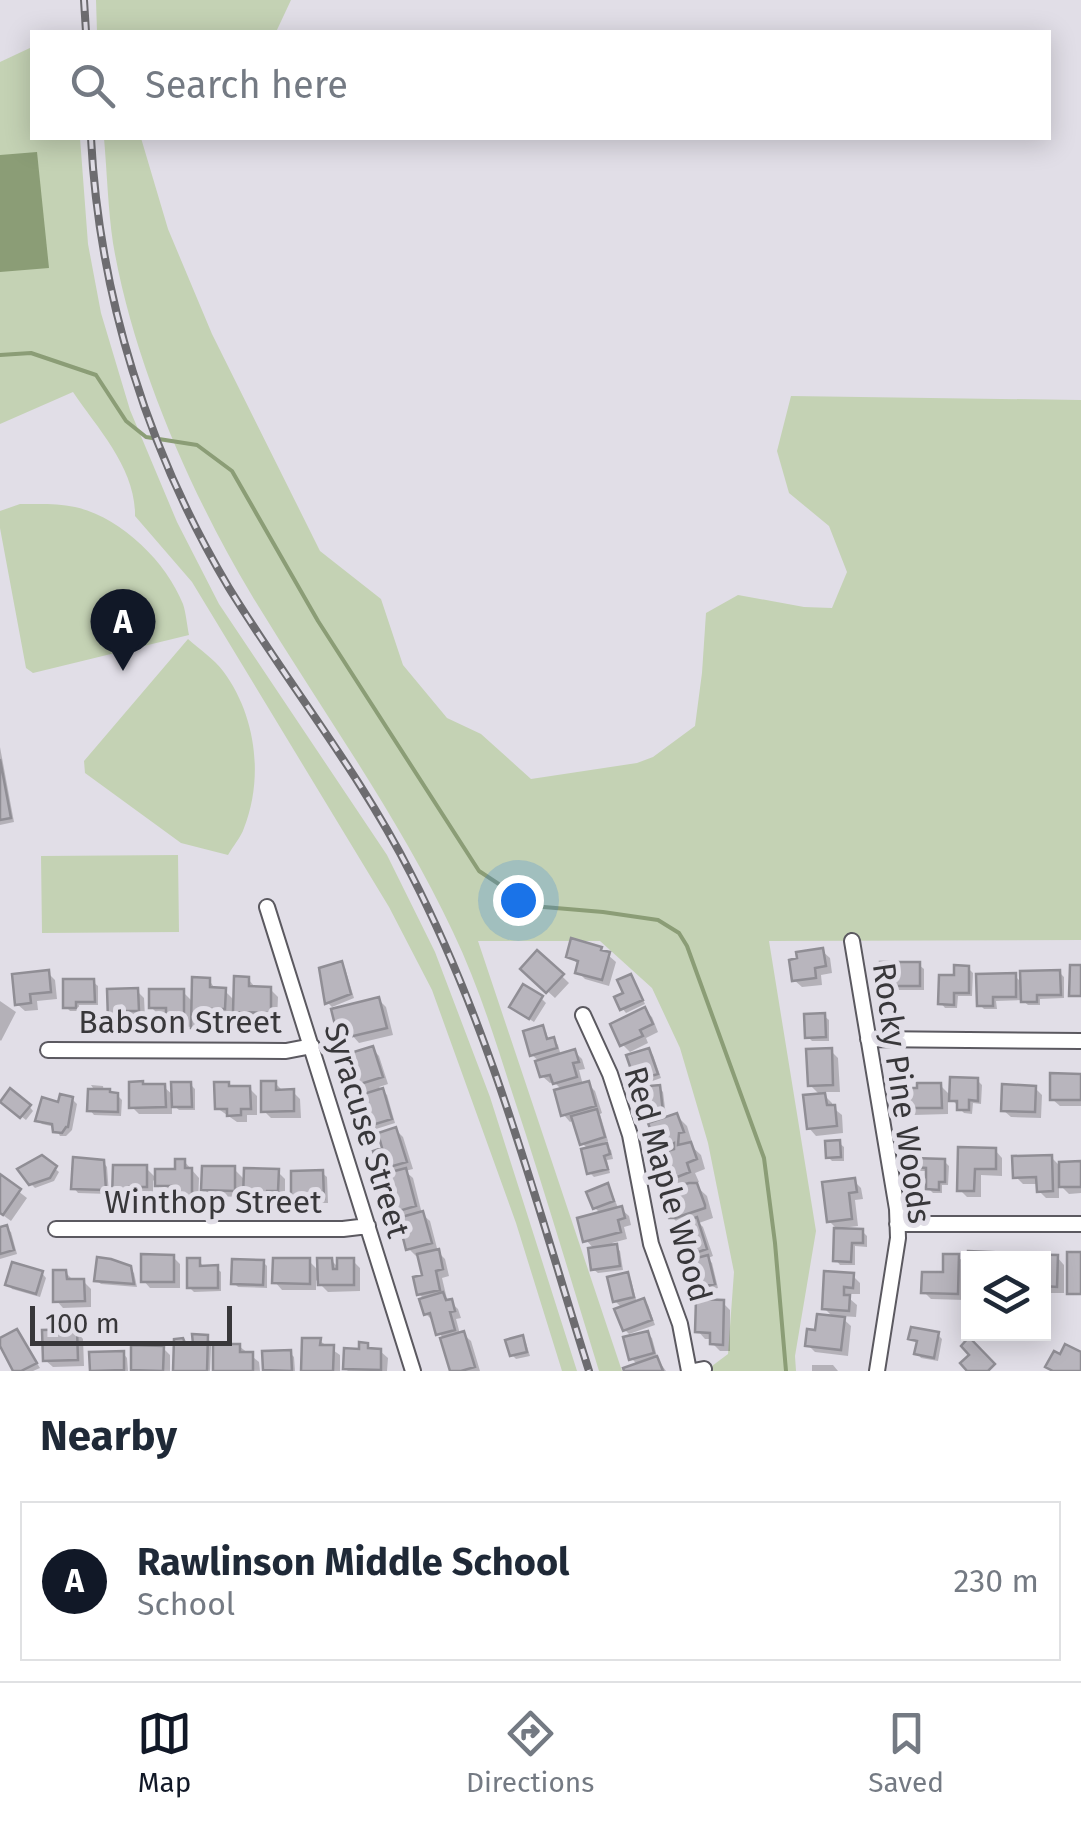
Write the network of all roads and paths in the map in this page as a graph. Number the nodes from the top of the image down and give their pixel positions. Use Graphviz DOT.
graph roads {
  1 [pos="266,907"];
  2 [pos="852,941"];
  3 [pos="583,1015"];
  4 [pos="868,1040"];
  5 [pos="1081,1041"];
  6 [pos="312,1046"];
  7 [pos="48,1050"];
  8 [pos="898,1224"];
  9 [pos="1081,1224"];
  10 [pos="368,1226"];
  11 [pos="56,1229"];
  12 [pos="696,1370"];
  13 [pos="413,1371"];
  14 [pos="877,1371"];
  1 -- 6 [label="street, Syracuse Street"];
  2 -- 4 [label="street, Rocky Pine Woods"];
  3 -- 12 [label="street, Red Maple Wood"];
  4 -- 5 [label="street"];
  4 -- 8 [label="street, Rocky Pine Woods"];
  6 -- 7 [label="street, Babson Street"];
  6 -- 10 [label="street, Syracuse Street"];
  8 -- 9 [label="street"];
  8 -- 14 [label="street, Rocky Pine Woods"];
  10 -- 11 [label="street, Winthop Street"];
  10 -- 13 [label="street, Syracuse Street"];
}
